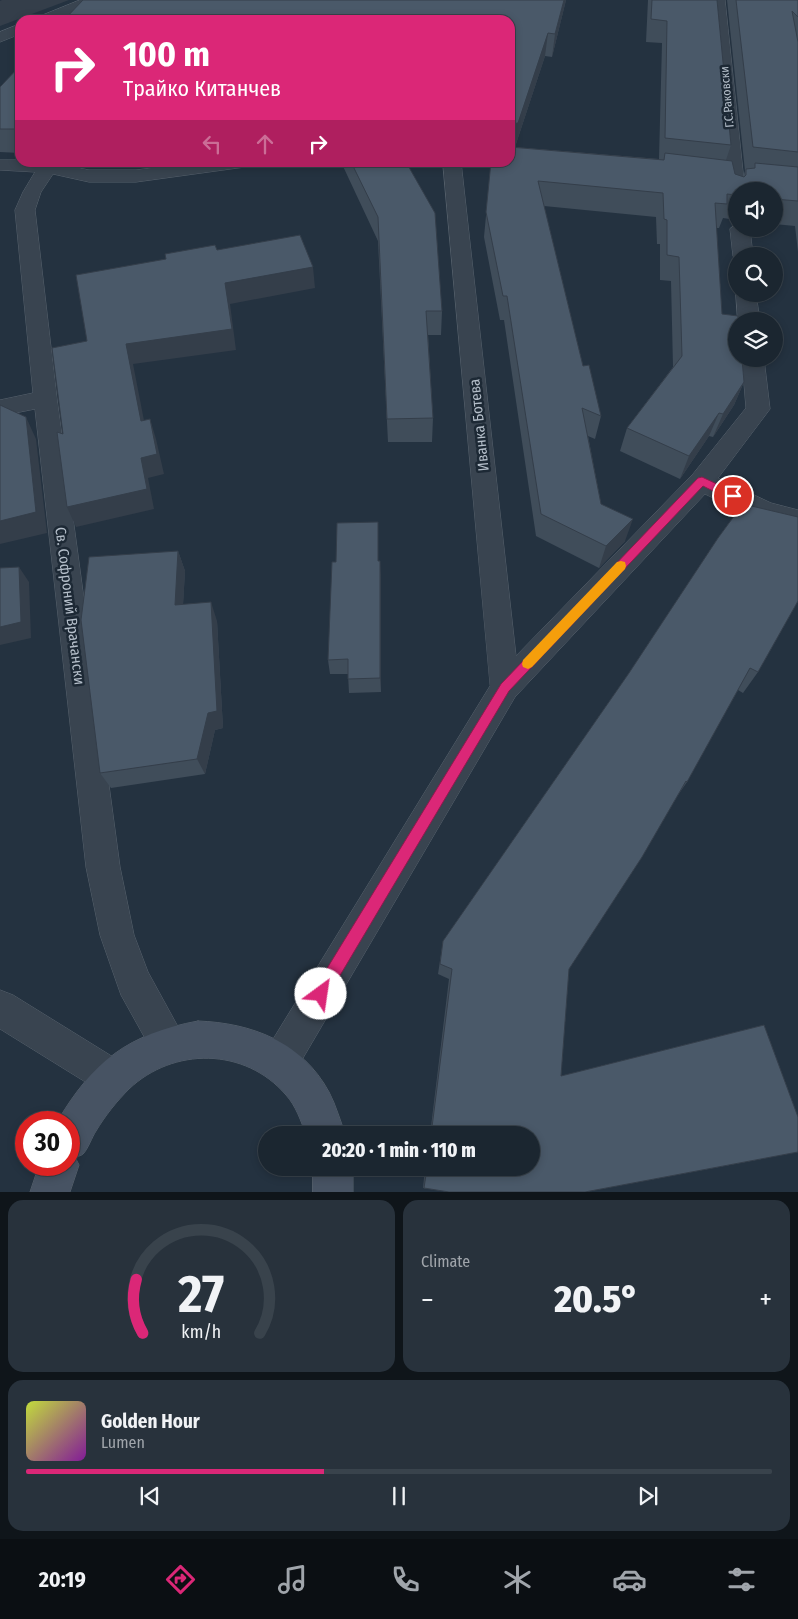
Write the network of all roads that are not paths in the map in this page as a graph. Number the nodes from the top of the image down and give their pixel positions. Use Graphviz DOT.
graph roads {
  1 [pos="93,0"];
  2 [pos="718,0"];
  3 [pos="56,15"];
  4 [pos="15,31"];
  5 [pos="0,37"];
  6 [pos="0,165"];
  7 [pos="15,165"];
  8 [pos="48,167"];
  9 [pos="56,167"];
  10 [pos="205,167"];
  11 [pos="453,167"];
  12 [pos="736,182"];
  13 [pos="754,367"];
  14 [pos="45,398"];
  15 [pos="0,408"];
  16 [pos="702,481"];
  17 [pos="798,520"];
  18 [pos="505,688"];
  19 [pos="0,1008"];
  20 [pos="169,1045"];
  21 [pos="280,1062"];
  22 [pos="113,1078"];
  23 [pos="80,1120"];
  24 [pos="324,1126"];
  25 [pos="55,1176"];
  26 [pos="333,1176"];
  27 [pos="50,1192"];
  28 [pos="333,1192"];
  1 -- 3 [label="street"];
  2 -- 12 [label="street, Г.С.Раковски"];
  4 -- 5 [label="street"];
  6 -- 7 [label="street"];
  8 -- 14 [label="street, Св. Софроний Врачански"];
  9 -- 10 [label="street"];
  11 -- 18 [label="street, Иванка Ботева"];
  13 -- 16 [label="street"];
  14 -- 15 [label="street"];
  14 -- 20 [label="street, Св. Софроний Врачански"];
  16 -- 17 [label="street"];
  16 -- 18 [label="street"];
  18 -- 21 [label="street"];
  19 -- 22 [label="street"];
  20 -- 21 [label="street"];
  20 -- 22 [label="street"];
  21 -- 24 [label="street"];
  22 -- 23 [label="street"];
  25 -- 27 [label="street"];
  26 -- 28 [label="street"];
}
